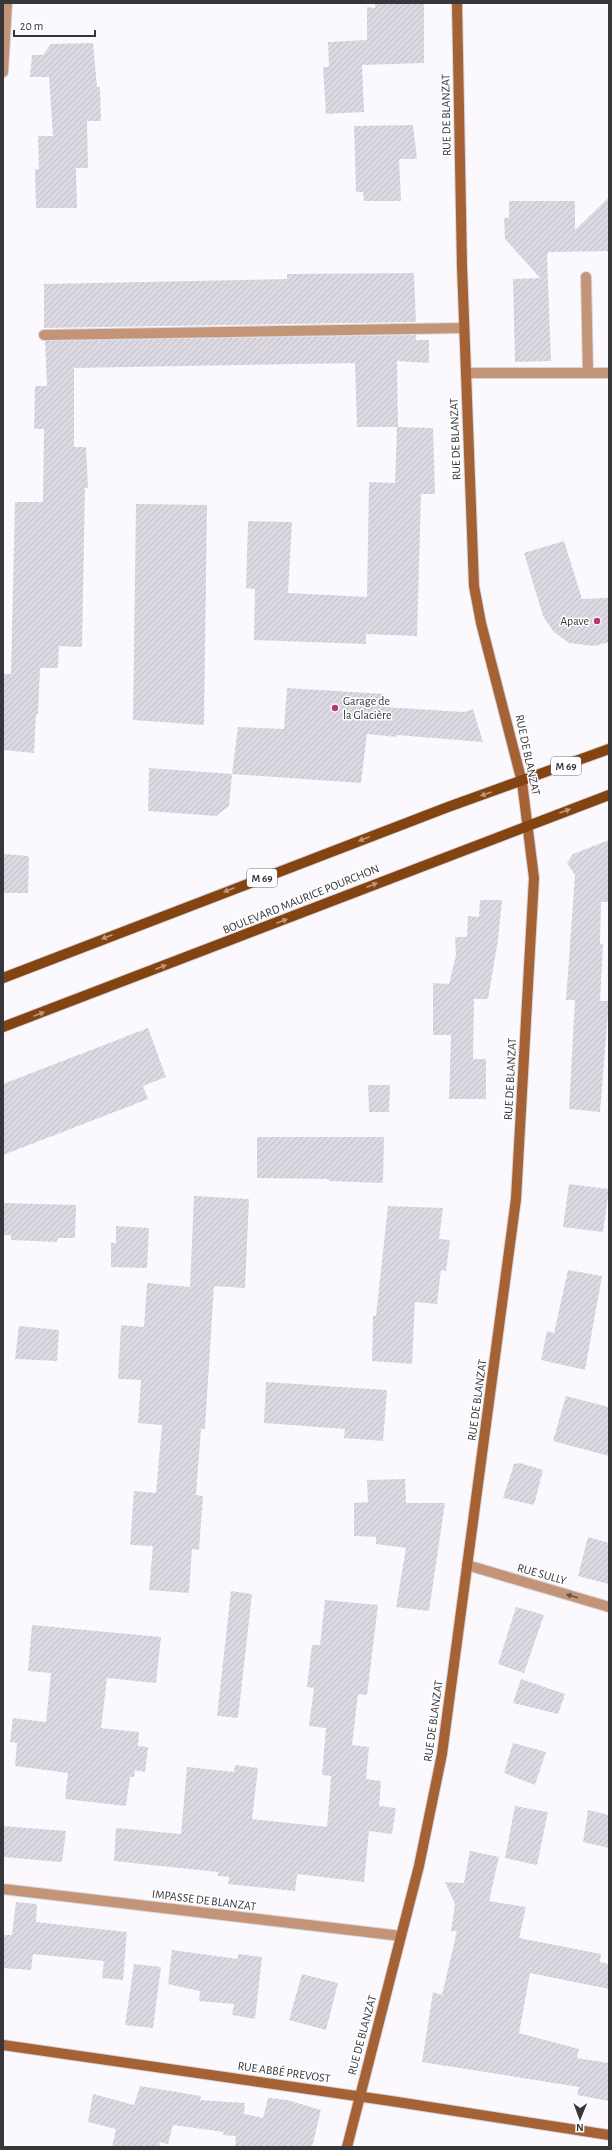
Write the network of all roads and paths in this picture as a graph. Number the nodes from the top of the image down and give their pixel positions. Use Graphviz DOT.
graph roads {
  1 [pos="7,3"];
  2 [pos="456,3"];
  3 [pos="3,72"];
  4 [pos="586,277"];
  5 [pos="464,328"];
  6 [pos="44,335"];
  7 [pos="466,373"];
  8 [pos="588,374"];
  9 [pos="609,374"];
  10 [pos="609,750"];
  11 [pos="522,782"];
  12 [pos="607,796"];
  13 [pos="528,824"];
  14 [pos="3,978"];
  15 [pos="3,1028"];
  16 [pos="467,1565"];
  17 [pos="609,1607"];
  18 [pos="3,1889"];
  19 [pos="402,1936"];
  20 [pos="3,2045"];
  21 [pos="360,2096"];
  22 [pos="609,2135"];
  23 [pos="347,2147"];
  1 -- 3 [label="street"];
  2 -- 5 [label="street, RUE DE BLANZAT"];
  4 -- 8 [label="street"];
  5 -- 6 [label="street"];
  5 -- 7 [label="street, RUE DE BLANZAT"];
  7 -- 8 [label="street"];
  7 -- 11 [label="street, RUE DE BLANZAT"];
  8 -- 9 [label="street"];
  10 -- 11 [label="main road, M 69"];
  11 -- 13 [label="street, RUE DE BLANZAT"];
  11 -- 14 [label="main road, M 69, one-way"];
  13 -- 12 [label="main road, BOULEVARD MAURICE POURCHON, one-way"];
  15 -- 13 [label="main road, BOULEVARD MAURICE POURCHON, one-way"];
  13 -- 16 [label="street, RUE DE BLANZAT"];
  17 -- 16 [label="street, RUE SULLY, one-way"];
  16 -- 19 [label="street, RUE DE BLANZAT"];
  18 -- 19 [label="street, IMPASSE DE BLANZAT"];
  19 -- 21 [label="street, RUE DE BLANZAT"];
  20 -- 21 [label="street, RUE ABBÉ PREVOST"];
  21 -- 22 [label="street, RUE ABBÉ PREVOST"];
  21 -- 23 [label="street, RUE DE BLANZAT"];
}
